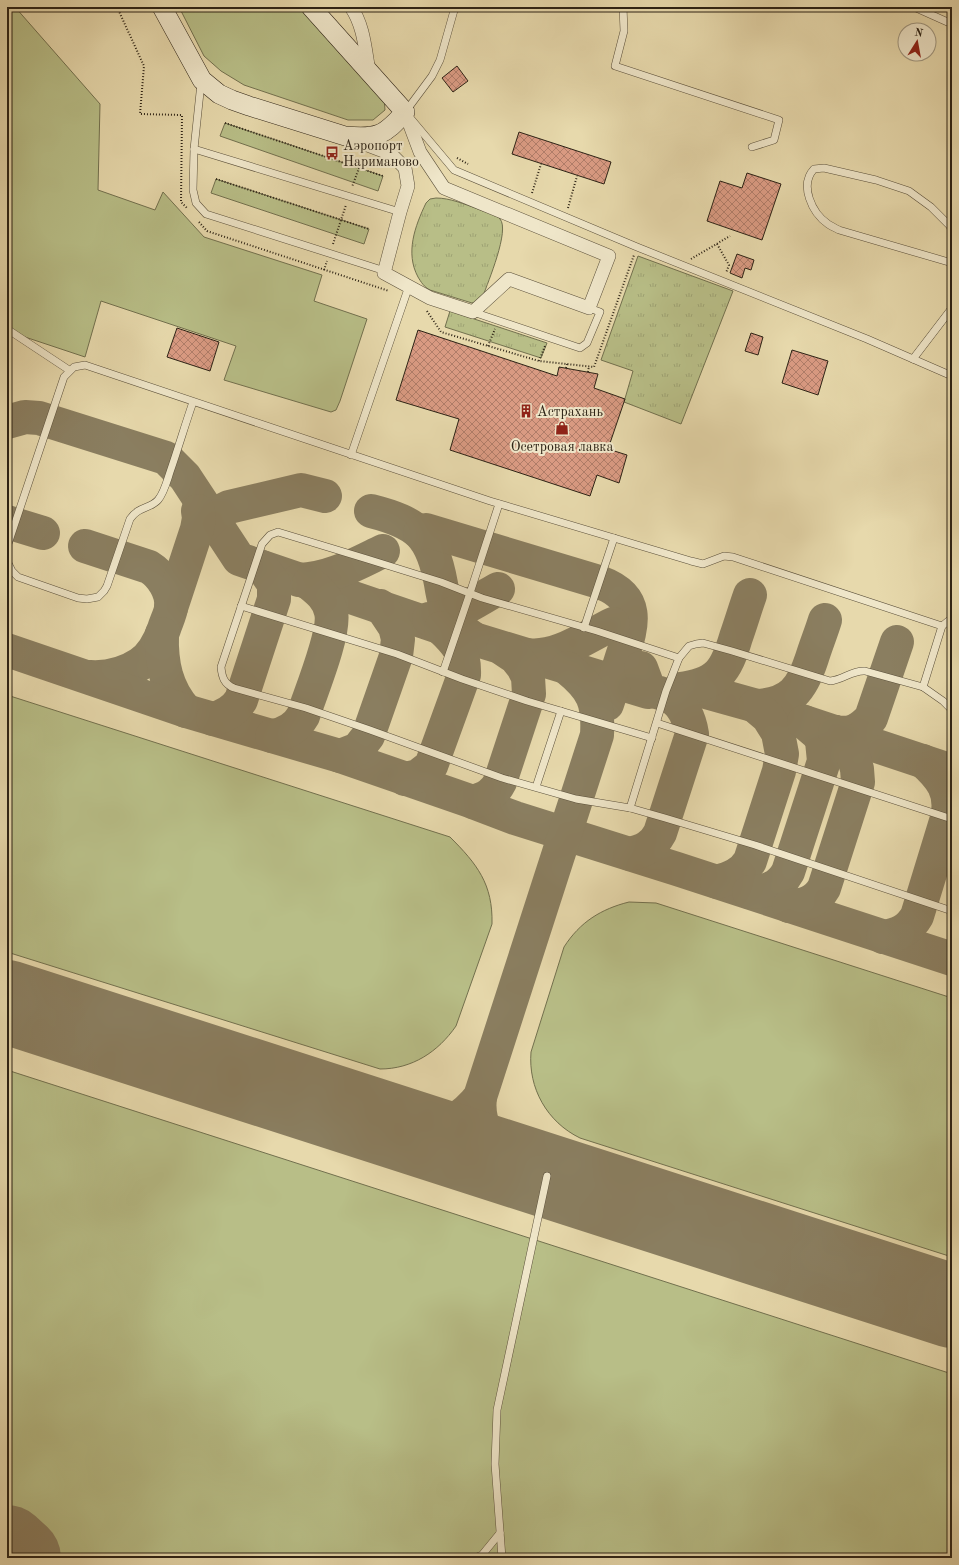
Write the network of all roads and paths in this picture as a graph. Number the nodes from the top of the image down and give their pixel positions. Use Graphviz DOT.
graph roads {
  1 [pos="117,7"];
  2 [pos="162,7"];
  3 [pos="311,7"];
  4 [pos="351,7"];
  5 [pos="455,7"];
  6 [pos="623,7"];
  7 [pos="914,7"];
  8 [pos="952,24"];
  9 [pos="369,71"];
  10 [pos="202,80"];
  11 [pos="405,112"];
  12 [pos="344,136"];
  13 [pos="752,147"];
  14 [pos="194,148"];
  15 [pos="453,153"];
  16 [pos="470,165"];
  17 [pos="358,168"];
  18 [pos="383,176"];
  19 [pos="577,176"];
  20 [pos="216,179"];
  21 [pos="526,192"];
  22 [pos="532,194"];
  23 [pos="567,209"];
  24 [pos="400,212"];
  25 [pos="191,213"];
  26 [pos="196,219"];
  27 [pos="368,229"];
  28 [pos="952,232"];
  29 [pos="730,236"];
  30 [pos="717,244"];
  31 [pos="637,247"];
  32 [pos="698,263"];
  33 [pos="952,263"];
  34 [pos="384,271"];
  35 [pos="726,274"];
  36 [pos="407,291"];
  37 [pos="425,308"];
  38 [pos="589,308"];
  39 [pos="952,308"];
  40 [pos="473,312"];
  41 [pos="7,329"];
  42 [pos="912,359"];
  43 [pos="567,364"];
  44 [pos="589,366"];
  45 [pos="566,368"];
  46 [pos="70,370"];
  47 [pos="588,372"];
  48 [pos="952,376"];
  49 [pos="193,402"];
  50 [pos="351,455"];
  51 [pos="498,504"];
  52 [pos="614,538"];
  53 [pos="7,547"];
  54 [pos="7,561"];
  55 [pos="470,593"];
  56 [pos="240,606"];
  57 [pos="952,618"];
  58 [pos="942,626"];
  59 [pos="584,628"];
  60 [pos="678,658"];
  61 [pos="443,672"];
  62 [pos="923,687"];
  63 [pos="952,710"];
  64 [pos="561,711"];
  65 [pos="657,723"];
  66 [pos="652,738"];
  67 [pos="536,787"];
  68 [pos="630,808"];
  69 [pos="952,819"];
  70 [pos="952,911"];
  71 [pos="548,1176"];
  72 [pos="500,1533"];
  73 [pos="475,1558"];
  74 [pos="502,1558"];
  1 -- 25 [label="path"];
  2 -- 10 [label="main road"];
  3 -- 9 [label="main road"];
  4 -- 9 [label="street"];
  5 -- 11 [label="lane"];
  6 -- 13 [label="lane"];
  7 -- 8 [label="lane"];
  9 -- 11 [label="main road"];
  10 -- 12 [label="main road"];
  10 -- 14 [label="lane"];
  11 -- 12 [label="main road"];
  11 -- 31 [label="lane"];
  11 -- 38 [label="street"];
  12 -- 24 [label="street"];
  14 -- 24 [label="lane"];
  14 -- 34 [label="lane"];
  15 -- 16 [label="path"];
  17 -- 18 [label="path"];
  19 -- 23 [label="path"];
  20 -- 27 [label="path"];
  21 -- 22 [label="path"];
  24 -- 34 [label="street"];
  26 -- 36 [label="path"];
  28 -- 33 [label="lane"];
  29 -- 30 [label="path"];
  30 -- 32 [label="path"];
  30 -- 35 [label="path"];
  31 -- 42 [label="lane"];
  31 -- 44 [label="path"];
  34 -- 36 [label="street"];
  36 -- 40 [label="street"];
  36 -- 50 [label="lane"];
  37 -- 43 [label="path"];
  38 -- 40 [label="street"];
  38 -- 40 [label="lane"];
  39 -- 42 [label="lane"];
  41 -- 46 [label="lane"];
  42 -- 48 [label="lane"];
  43 -- 44 [label="path"];
  43 -- 45 [label="path"];
  44 -- 47 [label="path"];
  46 -- 49 [label="lane"];
  46 -- 53 [label="lane"];
  49 -- 50 [label="lane"];
  49 -- 54 [label="lane"];
  50 -- 51 [label="lane"];
  51 -- 52 [label="lane"];
  51 -- 55 [label="lane"];
  52 -- 58 [label="lane"];
  52 -- 59 [label="lane"];
  55 -- 56 [label="lane"];
  55 -- 59 [label="lane"];
  55 -- 61 [label="lane"];
  56 -- 61 [label="lane"];
  56 -- 67 [label="lane"];
  57 -- 58 [label="lane"];
  58 -- 62 [label="lane"];
  59 -- 60 [label="lane"];
  60 -- 62 [label="lane"];
  60 -- 65 [label="lane"];
  61 -- 64 [label="lane"];
  62 -- 63 [label="lane"];
  64 -- 66 [label="lane"];
  64 -- 67 [label="lane"];
  65 -- 66 [label="lane"];
  65 -- 69 [label="lane"];
  66 -- 68 [label="lane"];
  67 -- 68 [label="lane"];
  68 -- 70 [label="lane"];
  71 -- 72 [label="lane"];
  72 -- 73 [label="lane"];
  72 -- 74 [label="lane"];
}
